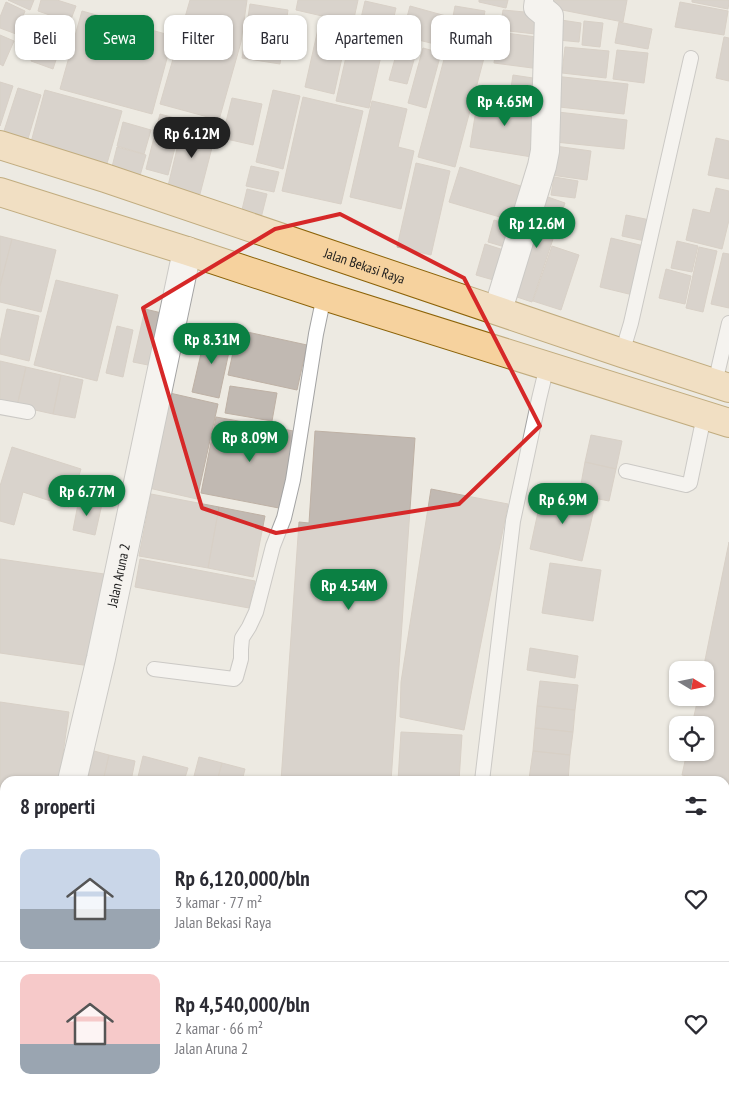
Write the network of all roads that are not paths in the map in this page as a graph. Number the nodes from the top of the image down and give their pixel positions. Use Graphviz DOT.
graph roads {
  1 [pos="539,0"];
  2 [pos="691,58"];
  3 [pos="0,145"];
  4 [pos="0,192"];
  5 [pos="186,251"];
  6 [pos="324,296"];
  7 [pos="498,310"];
  8 [pos="729,323"];
  9 [pos="622,353"];
  10 [pos="547,366"];
  11 [pos="722,386"];
  12 [pos="0,407"];
  13 [pos="28,412"];
  14 [pos="717,420"];
  15 [pos="626,471"];
  16 [pos="154,669"];
  17 [pos="73,776"];
  18 [pos="483,776"];
  1 -- 7 [label="street"];
  2 -- 9 [label="lane"];
  3 -- 7 [label="main road, Jalan Bekasi Raya"];
  4 -- 5 [label="main road"];
  5 -- 6 [label="main road"];
  5 -- 17 [label="street, Jalan Aruna 2"];
  6 -- 10 [label="main road"];
  6 -- 16 [label="lane"];
  7 -- 9 [label="main road, Jalan Bekasi Raya"];
  8 -- 11 [label="lane"];
  9 -- 11 [label="main road, Jalan Bekasi Raya"];
  10 -- 14 [label="main road"];
  10 -- 18 [label="lane"];
  12 -- 13 [label="lane"];
  14 -- 15 [label="lane"];
}
